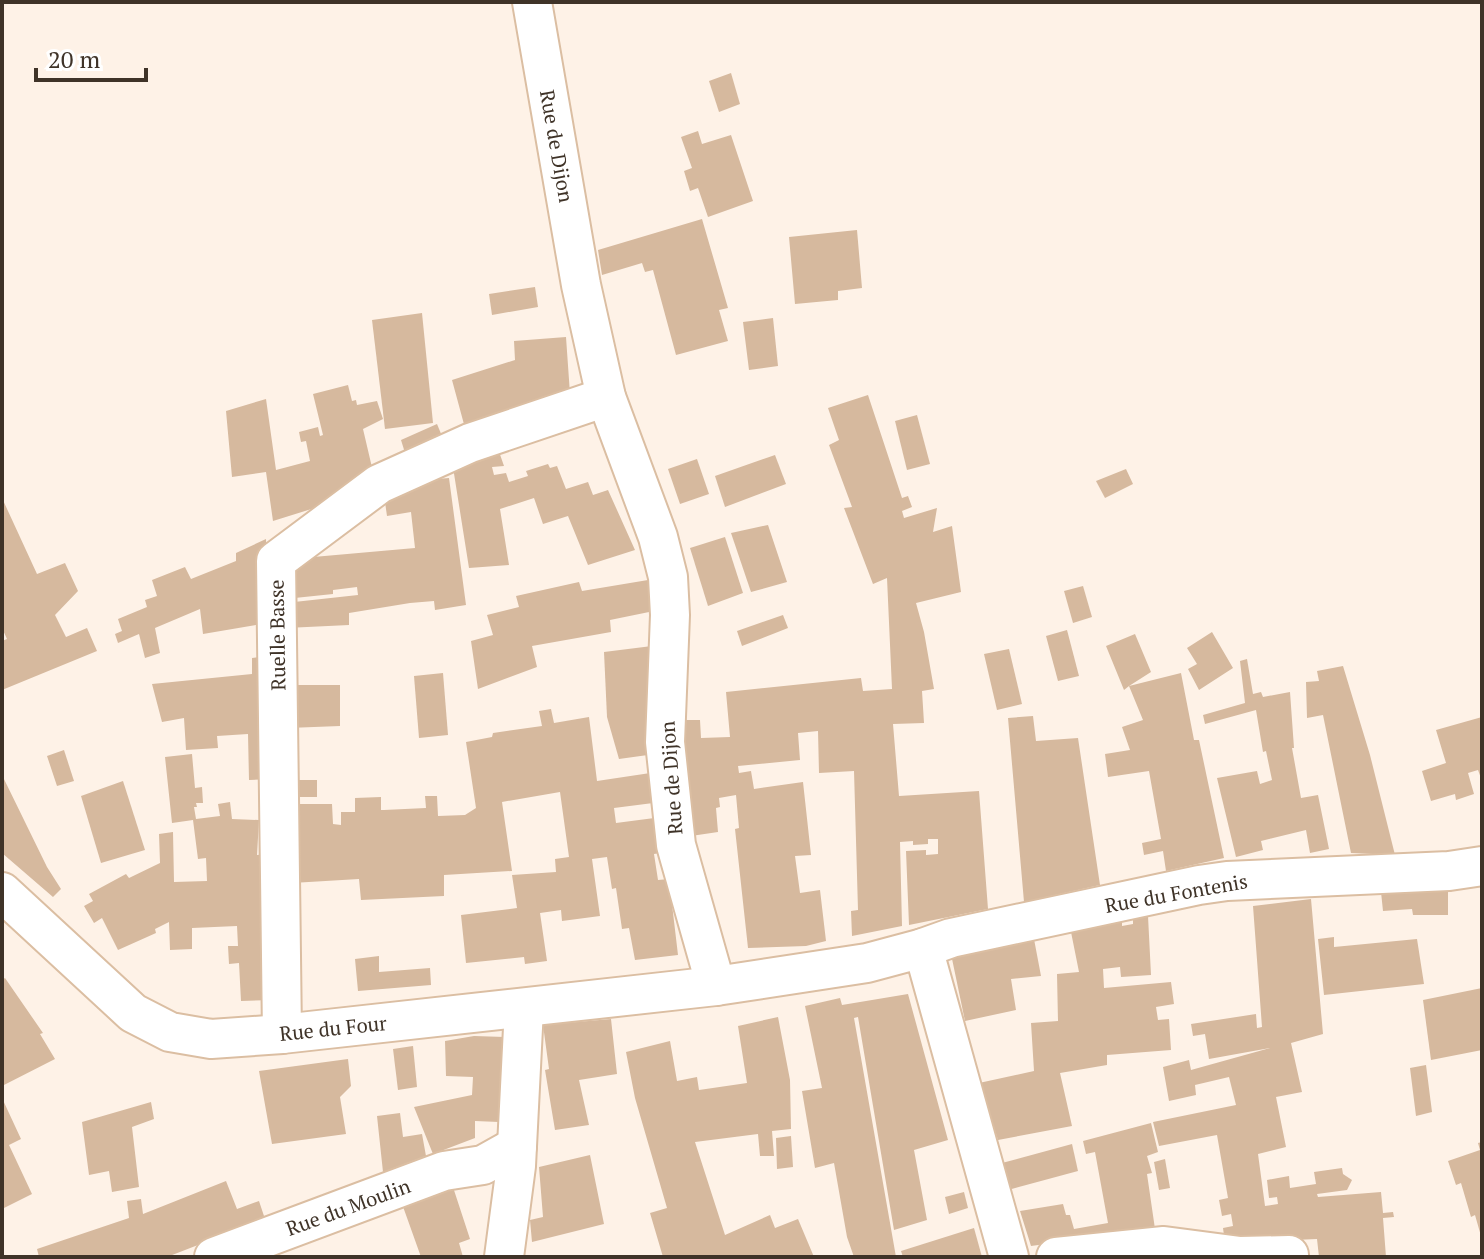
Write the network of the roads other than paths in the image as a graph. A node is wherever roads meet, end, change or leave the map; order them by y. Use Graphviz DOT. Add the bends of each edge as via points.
graph roads {
  1 [pos="532,2"];
  2 [pos="606,397"];
  3 [pos="1482,866"];
  4 [pos="2,892"];
  5 [pos="923,948"];
  6 [pos="716,986"];
  7 [pos="524,1008"];
  8 [pos="282,1034"];
  9 [pos="517,1146"];
  10 [pos="483,1165"];
  11 [pos="1289,1255"];
  12 [pos="214,1257"];
  13 [pos="494,1257"];
  14 [pos="504,1257"];
  15 [pos="1009,1257"];
  16 [pos="1056,1257"];
  1 -- 2 [label="street, Rue de Dijon"];
  2 -- 6 [label="street, Rue de Dijon" via="668,577 665,742 676,845"];
  2 -- 8 [label="street, Ruelle Basse" via="470,443 379,484 276,561"];
  3 -- 5 [label="street, Rue du Fontenis" via="1213,883"];
  4 -- 8 [label="street, Rue du Four" via="133,1013 170,1032 211,1039"];
  5 -- 6 [label="street" via="867,963"];
  5 -- 15 [label="street"];
  6 -- 7 [label="street, Rue du Four"];
  7 -- 8 [label="street, Rue du Four"];
  7 -- 9 [label="street"];
  9 -- 10 [label="street"];
  9 -- 14 [label="street"];
  10 -- 12 [label="street, Rue du Moulin" via="444,1171"];
  10 -- 13 [label="street"];
  11 -- 16 [label="street" via="1240,1256 1164,1246"];
}
